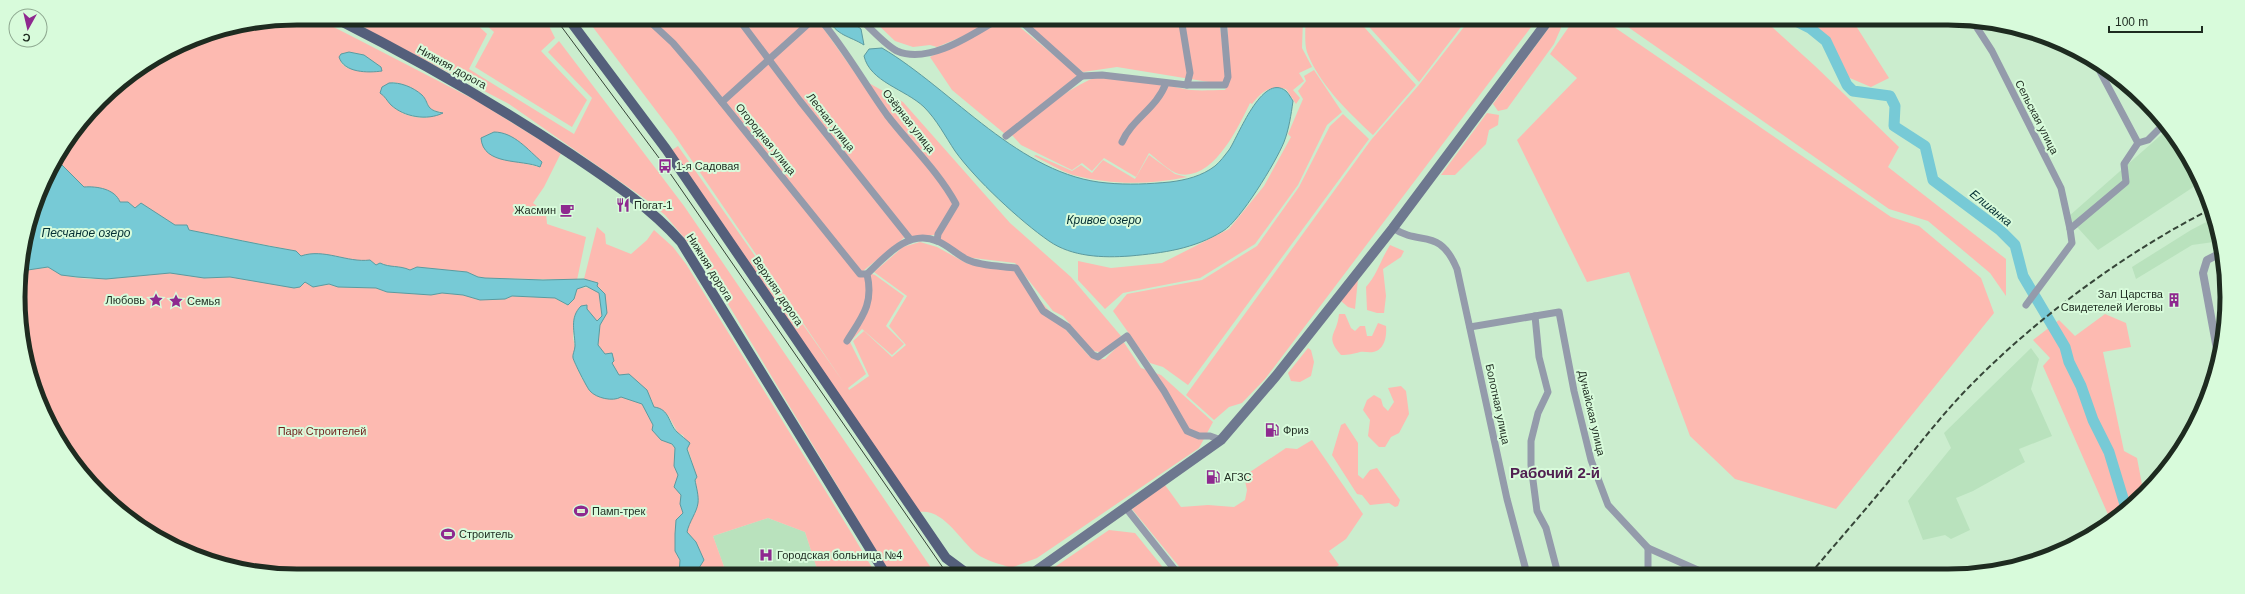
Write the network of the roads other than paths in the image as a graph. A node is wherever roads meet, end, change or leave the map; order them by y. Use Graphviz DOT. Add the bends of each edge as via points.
graph roads {
  1 [pos="348,25"];
  2 [pos="573,25"];
  3 [pos="654,25"];
  4 [pos="742,25"];
  5 [pos="807,25"];
  6 [pos="825,25"];
  7 [pos="868,25"];
  8 [pos="989,25"];
  9 [pos="1025,25"];
  10 [pos="1182,25"];
  11 [pos="1224,25"];
  12 [pos="1545,25"];
  13 [pos="1976,27"];
  14 [pos="769,58"];
  15 [pos="2100,72"];
  16 [pos="1082,76"];
  17 [pos="1166,83"];
  18 [pos="1187,85"];
  19 [pos="722,102"];
  20 [pos="2161,127"];
  21 [pos="1006,136"];
  22 [pos="1122,142"];
  23 [pos="2138,143"];
  24 [pos="1393,228"];
  25 [pos="2070,229"];
  26 [pos="910,240"];
  27 [pos="937,241"];
  28 [pos="2217,254"];
  29 [pos="867,274"];
  30 [pos="2026,306"];
  31 [pos="1535,316"];
  32 [pos="1470,327"];
  33 [pos="847,341"];
  34 [pos="2216,346"];
  35 [pos="1221,440"];
  36 [pos="1126,508"];
  37 [pos="1648,548"];
  38 [pos="882,569"];
  39 [pos="959,569"];
  40 [pos="1039,569"];
  41 [pos="1174,569"];
  42 [pos="1526,569"];
  43 [pos="1557,569"];
  44 [pos="1648,569"];
  45 [pos="1695,569"];
  1 -- 38 [label="main road, Нижняя дорога" via="488,100 610,180 662,220 681,242"];
  2 -- 39 [label="main road, Верхняя дорога" via="666,149 946,558"];
  3 -- 19 [label="street, Огородная улица" via="673,43"];
  4 -- 14 [label="street, Лесная улица"];
  5 -- 14 [label="street"];
  6 -- 27 [label="street, Озёрная улица" via="887,115 934,171 956,204 938,234"];
  7 -- 8 [label="street" via="896,51 915,55 933,52 968,38"];
  9 -- 16 [label="street"];
  10 -- 18 [label="street" via="1190,73"];
  11 -- 18 [label="street" via="1228,77 1225,85"];
  12 -- 24 [label="main road"];
  13 -- 25 [label="street, Сельская улица" via="1992,51 2061,188"];
  14 -- 19 [label="street"];
  14 -- 26 [label="street, Лесная улица"];
  15 -- 23 [label="street"];
  16 -- 17 [label="street" via="1126,76"];
  16 -- 21 [label="street"];
  17 -- 18 [label="street"];
  17 -- 22 [label="street" via="1156,104 1127,131"];
  19 -- 29 [label="street, Огородная улица" via="860,274"];
  20 -- 23 [label="street" via="2148,140"];
  23 -- 25 [label="street" via="2124,164 2126,182"];
  24 -- 32 [label="street, Болотная улица" via="1403,234 1439,242 1454,260"];
  24 -- 35 [label="main road" via="1276,376"];
  25 -- 30 [label="street, Сельская улица" via="2072,243"];
  26 -- 27 [label="street" via="924,238"];
  26 -- 29 [label="street" via="900,244"];
  27 -- 35 [label="street" via="968,261 1016,268 1043,311 1068,327 1093,356 1098,357 1127,336 1187,431"];
  28 -- 34 [label="street" via="2207,260 2203,273"];
  29 -- 33 [label="street" via="870,287 866,310"];
  31 -- 32 [label="street, Дунайская улица"];
  31 -- 37 [label="street, Дунайская улица" via="1559,312 1574,391 1591,460 1602,491 1608,505"];
  31 -- 43 [label="street" via="1539,357 1548,392 1538,413 1531,441 1531,465 1537,511 1546,528"];
  32 -- 42 [label="street, Болотная улица" via="1507,498"];
  35 -- 36 [label="main road"];
  36 -- 40 [label="main road"];
  36 -- 41 [label="street"];
  37 -- 44 [label="street"];
  37 -- 45 [label="street, Дунайская улица"];
}
